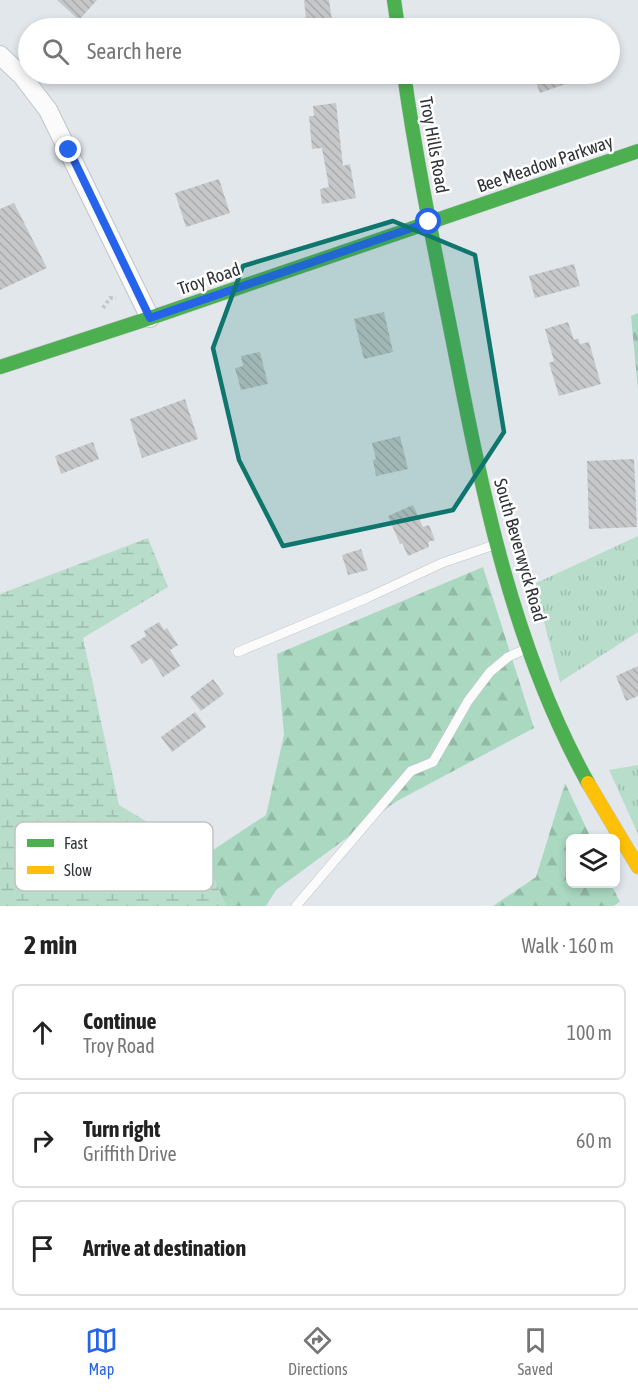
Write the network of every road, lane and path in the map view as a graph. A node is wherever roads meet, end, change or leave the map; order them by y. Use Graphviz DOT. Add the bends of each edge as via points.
graph roads {
  1 [pos="394,0"];
  2 [pos="397,18"];
  3 [pos="0,55"];
  4 [pos="18,72"];
  5 [pos="28,84"];
  6 [pos="405,84"];
  7 [pos="638,152"];
  8 [pos="429,222"];
  9 [pos="150,318"];
  10 [pos="0,367"];
  11 [pos="496,544"];
  12 [pos="530,647"];
  13 [pos="238,652"];
  14 [pos="638,867"];
  15 [pos="296,906"];
  1 -- 2 [label="main road"];
  3 -- 4 [label="street"];
  5 -- 9 [label="street" via="48,110"];
  6 -- 8 [label="main road, Troy Hills Road"];
  7 -- 8 [label="main road, Bee Meadow Parkway"];
  8 -- 9 [label="main road, Troy Road"];
  8 -- 11 [label="main road, South Beverwyck Road"];
  9 -- 10 [label="main road, Troy Road"];
  11 -- 12 [label="main road, South Beverwyck Road"];
  11 -- 13 [label="lane" via="442,562"];
  12 -- 14 [label="main road, South Beverwyck Road" via="564,738"];
  12 -- 15 [label="lane" via="508,657 490,672 468,701 433,762 405,777"];
}
